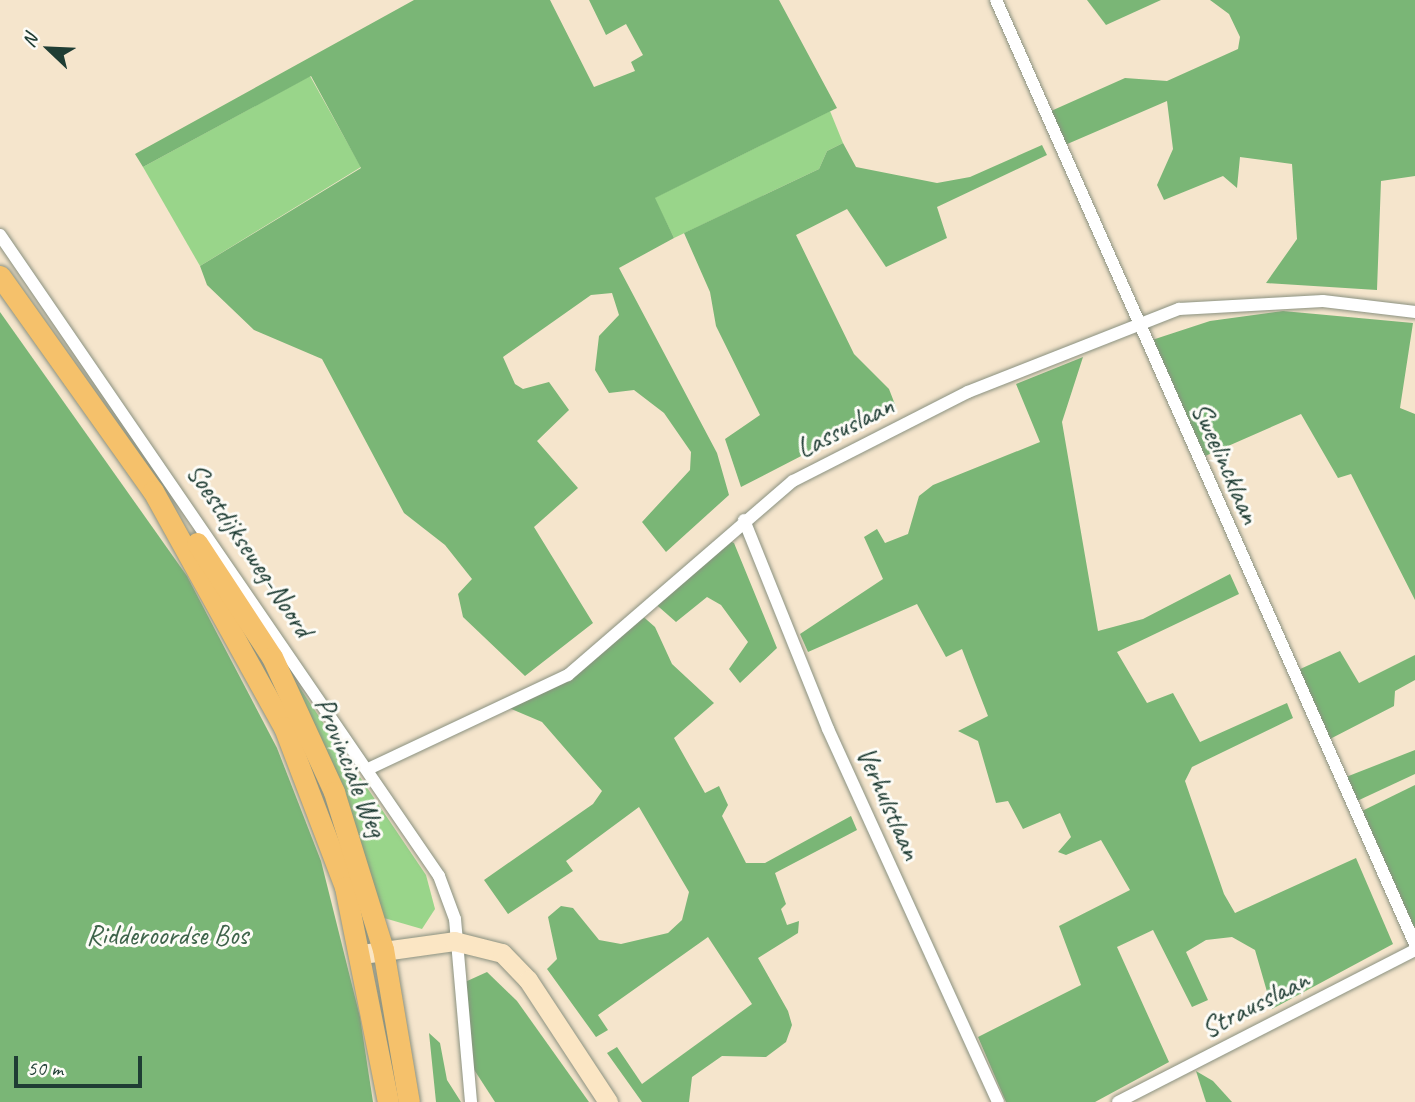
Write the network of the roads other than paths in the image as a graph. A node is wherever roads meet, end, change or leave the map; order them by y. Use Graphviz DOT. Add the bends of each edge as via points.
graph roads {
  1 [pos="996,0"];
  2 [pos="0,235"];
  3 [pos="0,276"];
  4 [pos="1415,312"];
  5 [pos="1136,323"];
  6 [pos="153,491"];
  7 [pos="744,520"];
  8 [pos="368,769"];
  9 [pos="454,941"];
  10 [pos="1415,944"];
  11 [pos="383,950"];
  12 [pos="1415,950"];
  13 [pos="362,954"];
  14 [pos="388,1102"];
  15 [pos="409,1102"];
  16 [pos="471,1102"];
  17 [pos="608,1102"];
  18 [pos="998,1102"];
  19 [pos="1118,1102"];
  1 -- 5 [label="street, Sweelincklaan"];
  2 -- 8 [label="street, Soestdijkseweg-Noord"];
  3 -- 6 [label="main road, Provinciale Weg"];
  4 -- 5 [label="street, Lassuslaan" via="1323,301 1246,303 1179,309"];
  5 -- 7 [label="street, Lassuslaan" via="847,452 793,481"];
  5 -- 10 [label="street, Sweelincklaan"];
  6 -- 11 [label="main road, Provinciale Weg" via="222,580 300,710 334,792"];
  6 -- 13 [label="main road, Provinciale Weg" via="284,727 345,887"];
  7 -- 8 [label="street, Lassuslaan" via="568,675"];
  7 -- 18 [label="street, Verhulstlaan" via="828,729"];
  8 -- 9 [label="street, Soestdijkseweg-Noord" via="451,899"];
  9 -- 11 [label="main road"];
  9 -- 16 [label="street"];
  9 -- 17 [label="main road" via="488,945 519,968"];
  11 -- 13 [label="main road"];
  11 -- 15 [label="main road, Provinciale Weg"];
  12 -- 19 [label="street, Strausslaan"];
  13 -- 14 [label="main road, Provinciale Weg"];
}
